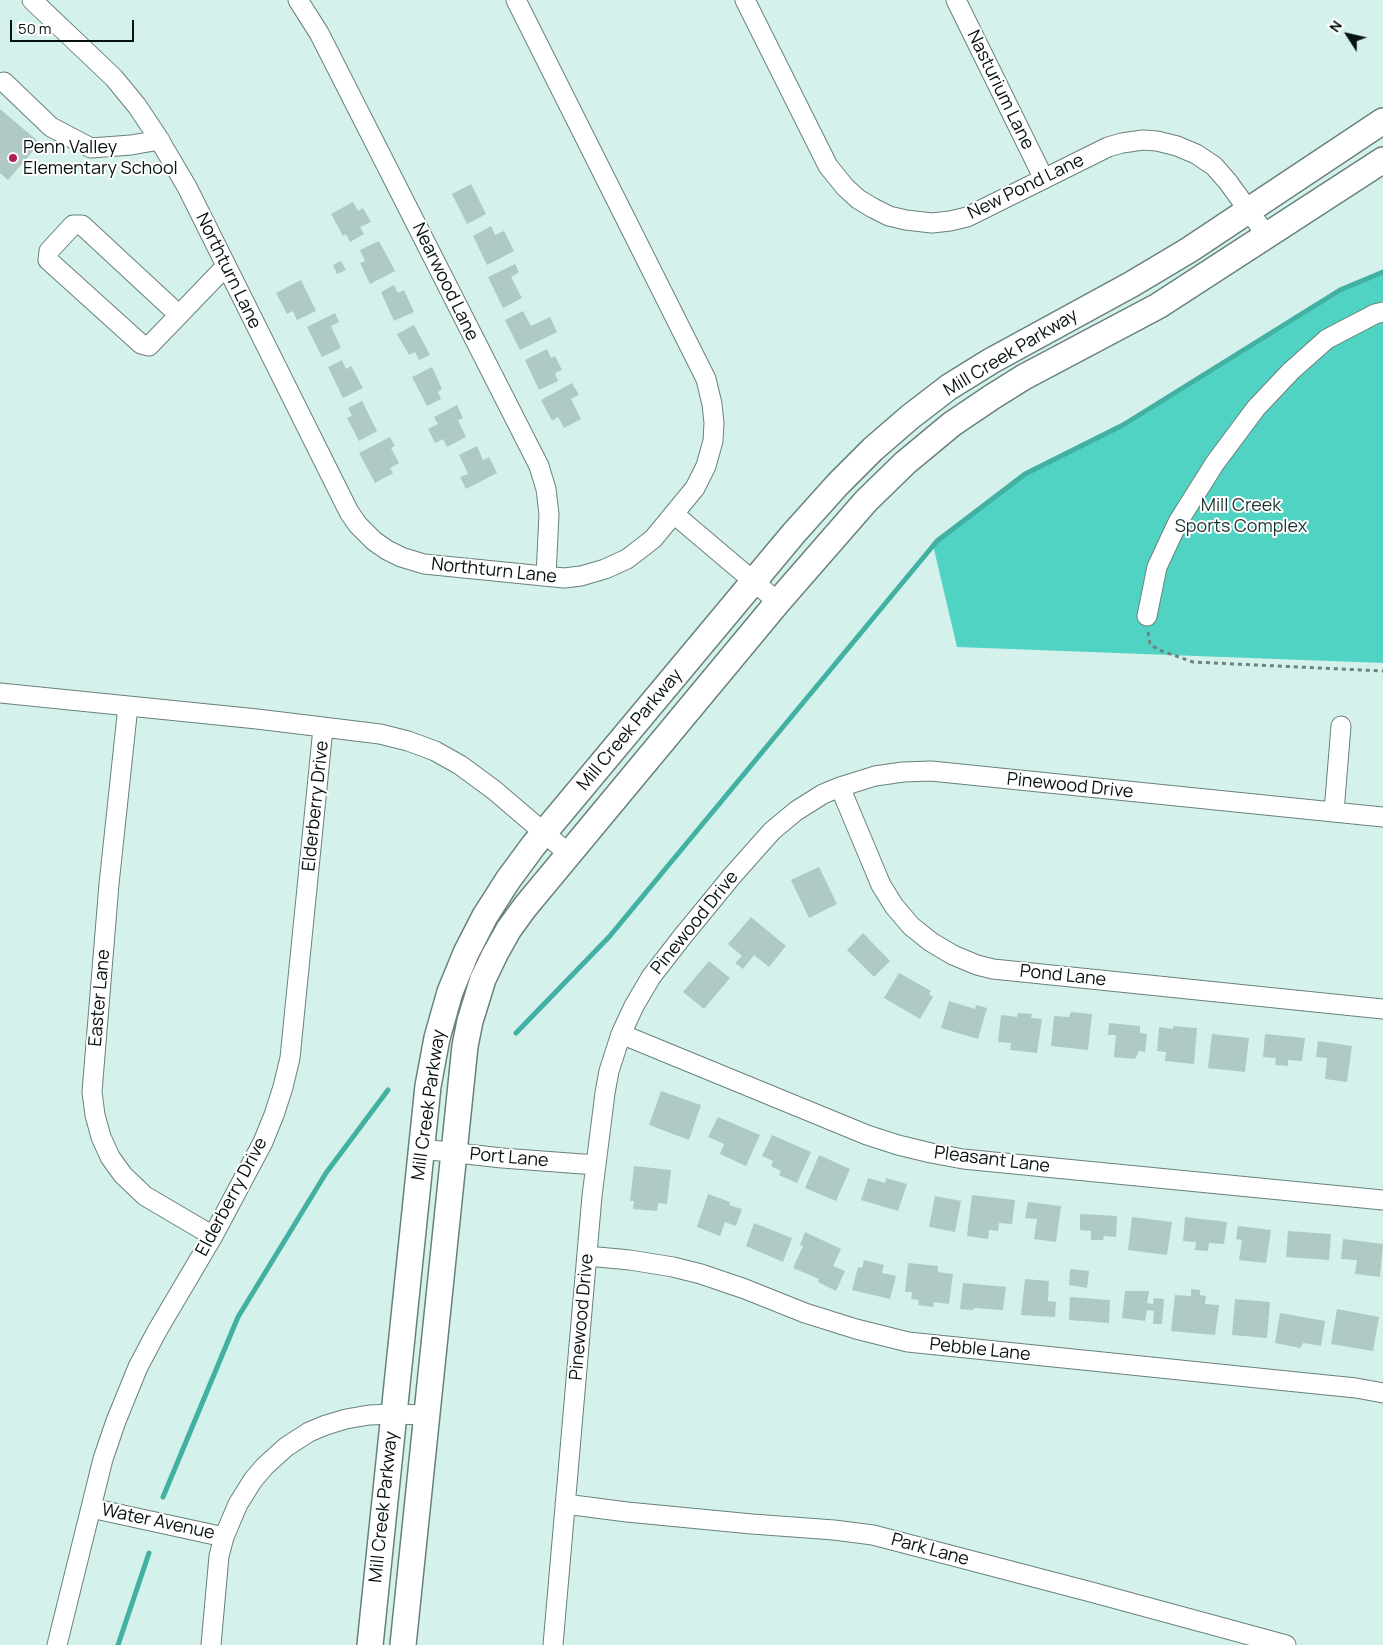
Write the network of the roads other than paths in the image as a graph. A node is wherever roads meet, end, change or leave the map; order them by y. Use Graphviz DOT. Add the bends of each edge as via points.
graph roads {
  1 [pos="32,0"];
  2 [pos="298,0"];
  3 [pos="516,0"];
  4 [pos="744,0"];
  5 [pos="956,0"];
  6 [pos="4,82"];
  7 [pos="1383,121"];
  8 [pos="160,140"];
  9 [pos="1383,160"];
  10 [pos="1044,179"];
  11 [pos="1249,211"];
  12 [pos="1267,236"];
  13 [pos="226,266"];
  14 [pos="1383,312"];
  15 [pos="179,315"];
  16 [pos="674,514"];
  17 [pos="546,576"];
  18 [pos="754,582"];
  19 [pos="778,602"];
  20 [pos="1147,616"];
  21 [pos="0,693"];
  22 [pos="128,706"];
  23 [pos="1341,726"];
  24 [pos="323,728"];
  25 [pos="840,787"];
  26 [pos="1334,812"];
  27 [pos="1383,817"];
  28 [pos="544,832"];
  29 [pos="568,854"];
  30 [pos="1383,1010"];
  31 [pos="621,1034"];
  32 [pos="422,1149"];
  33 [pos="453,1153"];
  34 [pos="596,1165"];
  35 [pos="1383,1200"];
  36 [pos="213,1236"];
  37 [pos="587,1256"];
  38 [pos="1383,1393"];
  39 [pos="394,1414"];
  40 [pos="426,1415"];
  41 [pos="566,1504"];
  42 [pos="91,1508"];
  43 [pos="224,1537"];
  44 [pos="57,1645"];
  45 [pos="211,1645"];
  46 [pos="370,1645"];
  47 [pos="403,1645"];
  48 [pos="554,1645"];
  49 [pos="1286,1645"];
  1 -- 8 [label="street, Northturn Lane" via="114,78"];
  2 -- 17 [label="street, Nearwood Lane" via="319,33 539,466 549,514"];
  3 -- 16 [label="street, Northturn Lane" via="706,379 712,404 713,441 706,466"];
  4 -- 10 [label="street, New Pond Lane" via="828,166 845,187 872,208 906,220 950,221 975,214"];
  5 -- 10 [label="street, Nasturium Lane"];
  6 -- 8 [label="street" via="51,127 91,148 131,146"];
  7 -- 11 [label="main road, Mill Creek Parkway"];
  8 -- 13 [label="street, Northturn Lane"];
  9 -- 12 [label="main road, Mill Creek Parkway"];
  10 -- 11 [label="street, New Pond Lane" via="1108,147 1142,140 1157,141 1196,154 1214,166"];
  11 -- 12 [label="street, New Pond Lane"];
  11 -- 18 [label="main road, Mill Creek Parkway" via="1132,284 949,387 873,449 838,484"];
  12 -- 19 [label="main road, Mill Creek Parkway" via="1158,306 1024,377 952,424 866,501"];
  13 -- 15 [label="street"];
  13 -- 17 [label="street, Northturn Lane" via="349,512 374,541 401,557 424,564"];
  14 -- 20 [label="street" via="1327,339 1256,408 1215,463 1178,522 1157,567"];
  15 -- 15 [label="street" via="149,346 141,344 48,260 49,251 73,225 82,225"];
  16 -- 17 [label="street, Northturn Lane" via="654,539 627,559 581,576"];
  16 -- 18 [label="street"];
  18 -- 19 [label="street"];
  18 -- 28 [label="main road, Mill Creek Parkway"];
  19 -- 29 [label="main road, Mill Creek Parkway"];
  21 -- 22 [label="street, Elderberry Drive"];
  22 -- 24 [label="street, Elderberry Drive"];
  22 -- 36 [label="street, Easter Lane" via="95,1053 92,1092 95,1115 110,1157 123,1175 146,1196"];
  23 -- 26 [label="street"];
  24 -- 28 [label="street, Elderberry Drive" via="380,734 435,751 494,790"];
  24 -- 36 [label="street, Elderberry Drive" via="290,1058 263,1142"];
  25 -- 26 [label="street, Pinewood Drive" via="875,776 931,772"];
  25 -- 30 [label="street, Pond Lane" via="880,884 894,906 931,942 977,965"];
  25 -- 31 [label="street, Pinewood Drive" via="796,811 772,831 732,876 651,977"];
  26 -- 27 [label="street, Pinewood Drive"];
  28 -- 29 [label="street, Elderberry Drive"];
  28 -- 32 [label="main road, Mill Creek Parkway" via="486,916 450,992 435,1045"];
  29 -- 33 [label="main road, Mill Creek Parkway" via="509,930 483,979 468,1032"];
  31 -- 34 [label="street, Pinewood Drive" via="609,1070"];
  31 -- 35 [label="street, Pleasant Lane" via="867,1134 931,1153 963,1159"];
  32 -- 33 [label="street, Port Lane"];
  32 -- 39 [label="main road, Mill Creek Parkway"];
  33 -- 34 [label="street, Port Lane"];
  33 -- 40 [label="main road, Mill Creek Parkway"];
  34 -- 37 [label="street, Pinewood Drive"];
  36 -- 42 [label="street, Elderberry Drive" via="138,1367 116,1421"];
  37 -- 38 [label="street, Pebble Lane" via="630,1260 702,1274 805,1313 908,1342"];
  37 -- 41 [label="street, Pinewood Drive"];
  39 -- 40 [label="street"];
  39 -- 43 [label="street" via="369,1415 326,1425 286,1448 253,1480"];
  39 -- 46 [label="main road, Mill Creek Parkway"];
  40 -- 47 [label="main road, Mill Creek Parkway"];
  41 -- 48 [label="street, Pinewood Drive"];
  41 -- 49 [label="street, Park Lane" via="873,1535"];
  42 -- 43 [label="street, Water Avenue"];
  42 -- 44 [label="street, Elderberry Drive"];
  43 -- 45 [label="street"];
}
